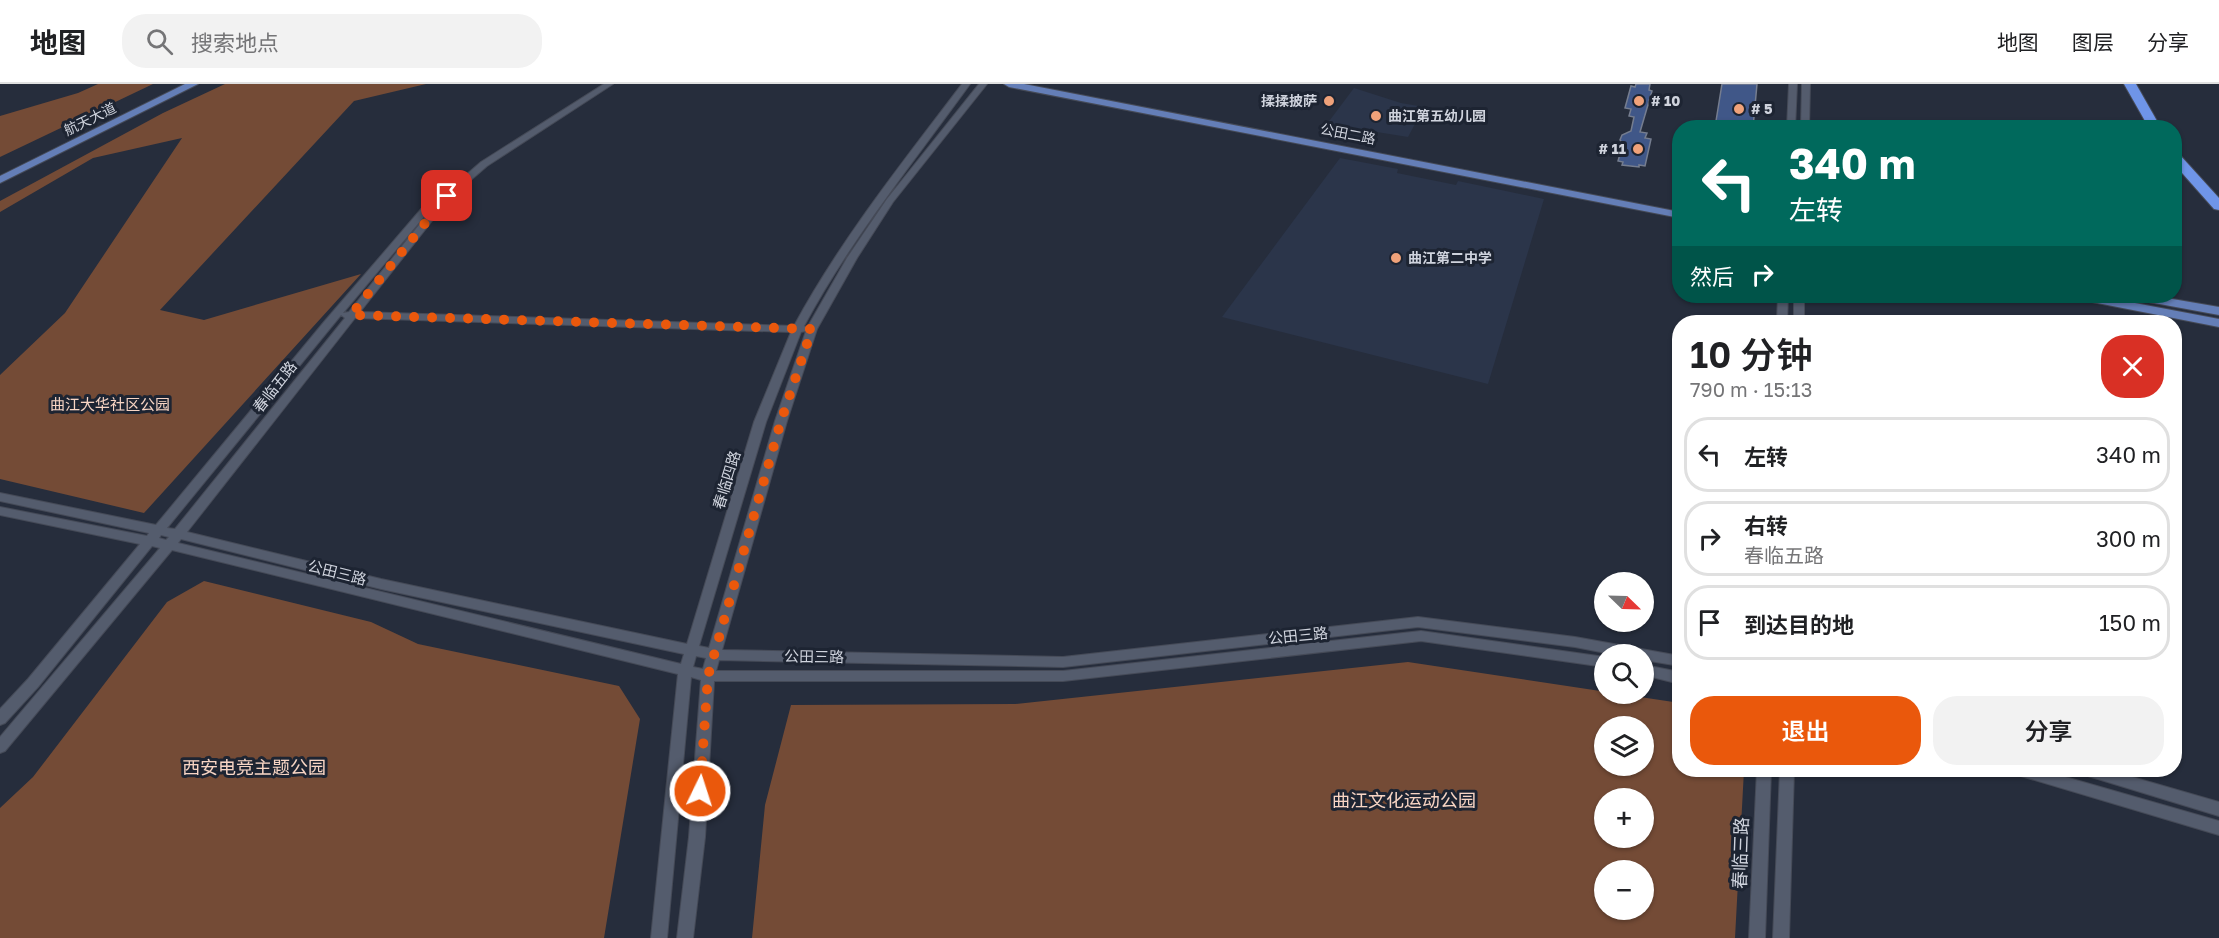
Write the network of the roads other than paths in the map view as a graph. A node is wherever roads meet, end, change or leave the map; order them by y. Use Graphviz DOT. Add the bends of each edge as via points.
graph roads {
  1 [pos="177,84"];
  2 [pos="193,84"];
  3 [pos="599,84"];
  4 [pos="609,84"];
  5 [pos="966,84"];
  6 [pos="983,84"];
  7 [pos="1009,84"];
  8 [pos="1046,84"];
  9 [pos="1793,84"];
  10 [pos="1806,84"];
  11 [pos="2130,84"];
  12 [pos="1791,120"];
  13 [pos="1805,120"];
  14 [pos="2150,120"];
  15 [pos="2182,165"];
  16 [pos="0,171"];
  17 [pos="0,180"];
  18 [pos="1672,203"];
  19 [pos="2219,206"];
  20 [pos="1672,213"];
  21 [pos="2118,303"];
  22 [pos="2176,303"];
  23 [pos="2219,311"];
  24 [pos="336,315"];
  25 [pos="351,315"];
  26 [pos="2178,315"];
  27 [pos="2182,316"];
  28 [pos="2219,323"];
  29 [pos="798,328"];
  30 [pos="812,329"];
  31 [pos="0,497"];
  32 [pos="0,511"];
  33 [pos="158,531"];
  34 [pos="173,540"];
  35 [pos="148,542"];
  36 [pos="1594,645"];
  37 [pos="691,650"];
  38 [pos="715,655"];
  39 [pos="1654,656"];
  40 [pos="1594,660"];
  41 [pos="1672,660"];
  42 [pos="685,672"];
  43 [pos="1654,672"];
  44 [pos="708,676"];
  45 [pos="1672,676"];
  46 [pos="0,719"];
  47 [pos="0,747"];
  48 [pos="1764,777"];
  49 [pos="1787,777"];
  50 [pos="2045,777"];
  51 [pos="2112,777"];
  52 [pos="2219,809"];
  53 [pos="2219,828"];
  54 [pos="659,938"];
  55 [pos="685,938"];
  56 [pos="1757,938"];
  57 [pos="1781,938"];
  1 -- 16 [label="main road, 航天大道"];
  2 -- 17 [label="main road, 航天大道"];
  3 -- 24 [label="street, 春临五路" via="448,184"];
  4 -- 25 [label="street, 春临五路" via="469,175 447,196"];
  5 -- 29 [label="street, 春临四路" via="879,200"];
  6 -- 30 [label="street" via="891,201 852,258"];
  7 -- 20 [label="main road, 公田二路"];
  8 -- 18 [label="main road, 公田二路"];
  9 -- 12 [label="street"];
  10 -- 13 [label="street"];
  11 -- 14 [label="highway"];
  15 -- 19 [label="highway"];
  21 -- 26 [label="main road"];
  22 -- 23 [label="main road"];
  24 -- 25 [label="street"];
  24 -- 33 [label="street, 春临五路"];
  25 -- 29 [label="street"];
  25 -- 34 [label="street, 春临五路"];
  27 -- 28 [label="main road"];
  29 -- 30 [label="street"];
  29 -- 37 [label="street, 春临四路" via="760,423"];
  30 -- 38 [label="street" via="781,421"];
  31 -- 33 [label="street, 公田三路"];
  32 -- 35 [label="street, 公田三路"];
  33 -- 34 [label="street, 公田三路"];
  33 -- 35 [label="street, 春临五路"];
  34 -- 35 [label="street, 公田三路"];
  34 -- 37 [label="street, 公田三路"];
  34 -- 42 [label="street, 公田三路"];
  34 -- 47 [label="street, 春临五路"];
  35 -- 46 [label="street, 春临五路"];
  36 -- 38 [label="street, 公田三路" via="1418,622 1063,662"];
  37 -- 38 [label="street, 公田三路"];
  37 -- 42 [label="street, 春临四路"];
  38 -- 44 [label="street"];
  39 -- 41 [label="street, 公田三路"];
  40 -- 44 [label="street, 公田三路" via="1420,636 1063,676"];
  42 -- 44 [label="street, 公田三路"];
  42 -- 54 [label="street, 春临四路"];
  43 -- 45 [label="street"];
  44 -- 55 [label="street"];
  48 -- 56 [label="street, 春临三路"];
  49 -- 57 [label="street"];
  50 -- 53 [label="street"];
  51 -- 52 [label="street"];
}
